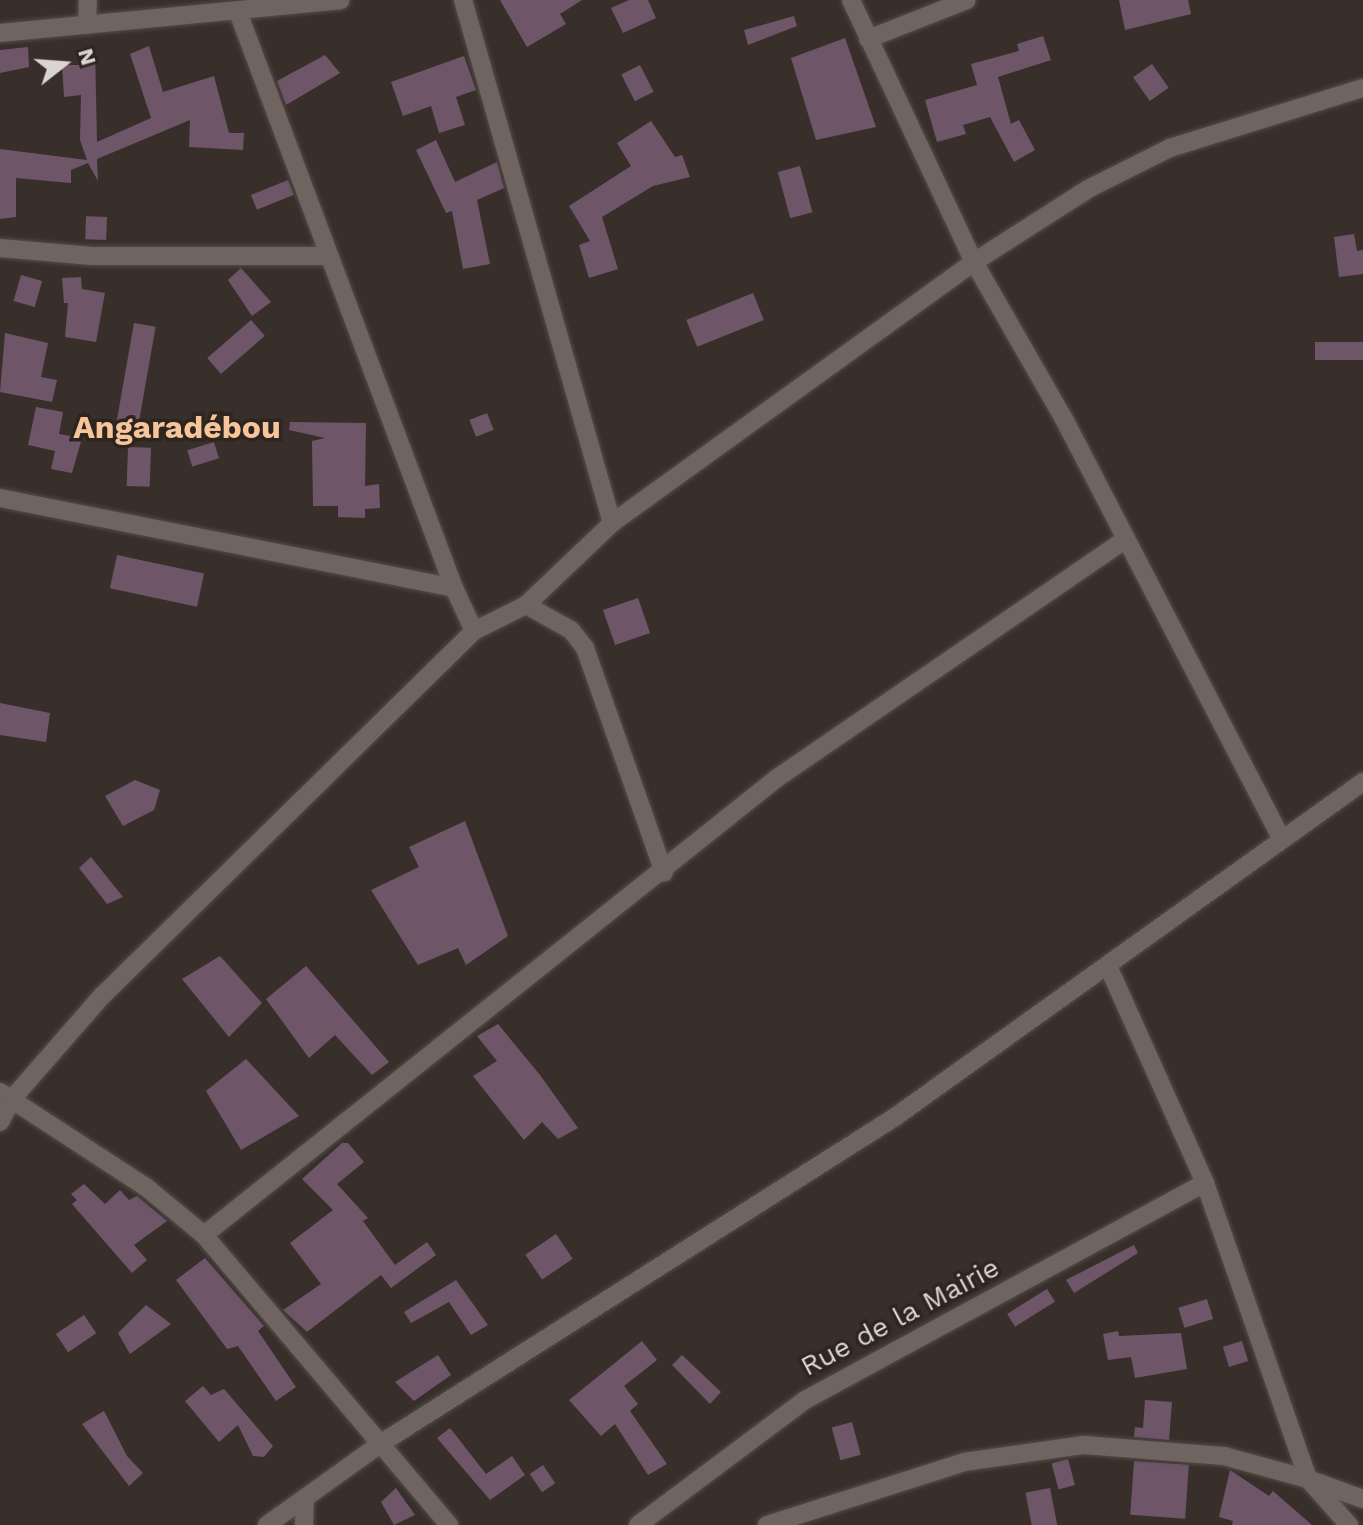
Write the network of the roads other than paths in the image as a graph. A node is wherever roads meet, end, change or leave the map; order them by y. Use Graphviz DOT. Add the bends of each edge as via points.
graph roads {
  1 [pos="88,0"];
  2 [pos="340,0"];
  3 [pos="463,0"];
  4 [pos="851,0"];
  5 [pos="967,0"];
  6 [pos="238,12"];
  7 [pos="87,25"];
  8 [pos="0,33"];
  9 [pos="868,39"];
  10 [pos="1363,88"];
  11 [pos="0,248"];
  12 [pos="327,256"];
  13 [pos="974,262"];
  14 [pos="0,498"];
  15 [pos="612,523"];
  16 [pos="1125,540"];
  17 [pos="454,588"];
  18 [pos="526,605"];
  19 [pos="474,631"];
  20 [pos="1363,782"];
  21 [pos="1281,838"];
  22 [pos="664,872"];
  23 [pos="1108,966"];
  24 [pos="6,1096"];
  25 [pos="0,1122"];
  26 [pos="1205,1183"];
  27 [pos="204,1235"];
  28 [pos="380,1444"];
  29 [pos="1308,1479"];
  30 [pos="305,1498"];
  31 [pos="1363,1499"];
  32 [pos="267,1525"];
  33 [pos="304,1525"];
  34 [pos="449,1525"];
  35 [pos="638,1525"];
  36 [pos="767,1525"];
  37 [pos="1349,1525"];
  1 -- 7 [label="street"];
  2 -- 6 [label="street"];
  3 -- 15 [label="street"];
  4 -- 9 [label="street"];
  5 -- 9 [label="street"];
  6 -- 7 [label="street"];
  6 -- 12 [label="street"];
  7 -- 8 [label="street"];
  9 -- 13 [label="street"];
  10 -- 13 [label="street" via="1256,117 1170,148 1088,189"];
  11 -- 12 [label="street" via="92,256"];
  12 -- 17 [label="street"];
  13 -- 15 [label="street"];
  13 -- 16 [label="street" via="1064,419"];
  14 -- 17 [label="street"];
  15 -- 18 [label="street"];
  16 -- 21 [label="street"];
  16 -- 22 [label="street" via="777,778"];
  17 -- 19 [label="street"];
  18 -- 19 [label="street"];
  18 -- 22 [label="street" via="571,630 585,648"];
  19 -- 24 [label="street"];
  20 -- 21 [label="street"];
  21 -- 23 [label="street"];
  22 -- 27 [label="street"];
  23 -- 26 [label="street"];
  23 -- 28 [label="street" via="895,1117"];
  24 -- 25 [label="street"];
  24 -- 27 [label="street" via="147,1188"];
  26 -- 29 [label="street"];
  26 -- 35 [label="street, Rue de la Mairie" via="805,1400"];
  27 -- 28 [label="street"];
  28 -- 30 [label="street"];
  28 -- 34 [label="street"];
  29 -- 31 [label="street"];
  29 -- 36 [label="street" via="1224,1456 1084,1445 964,1462"];
  29 -- 37 [label="street"];
  30 -- 32 [label="street"];
  30 -- 33 [label="street"];
}
